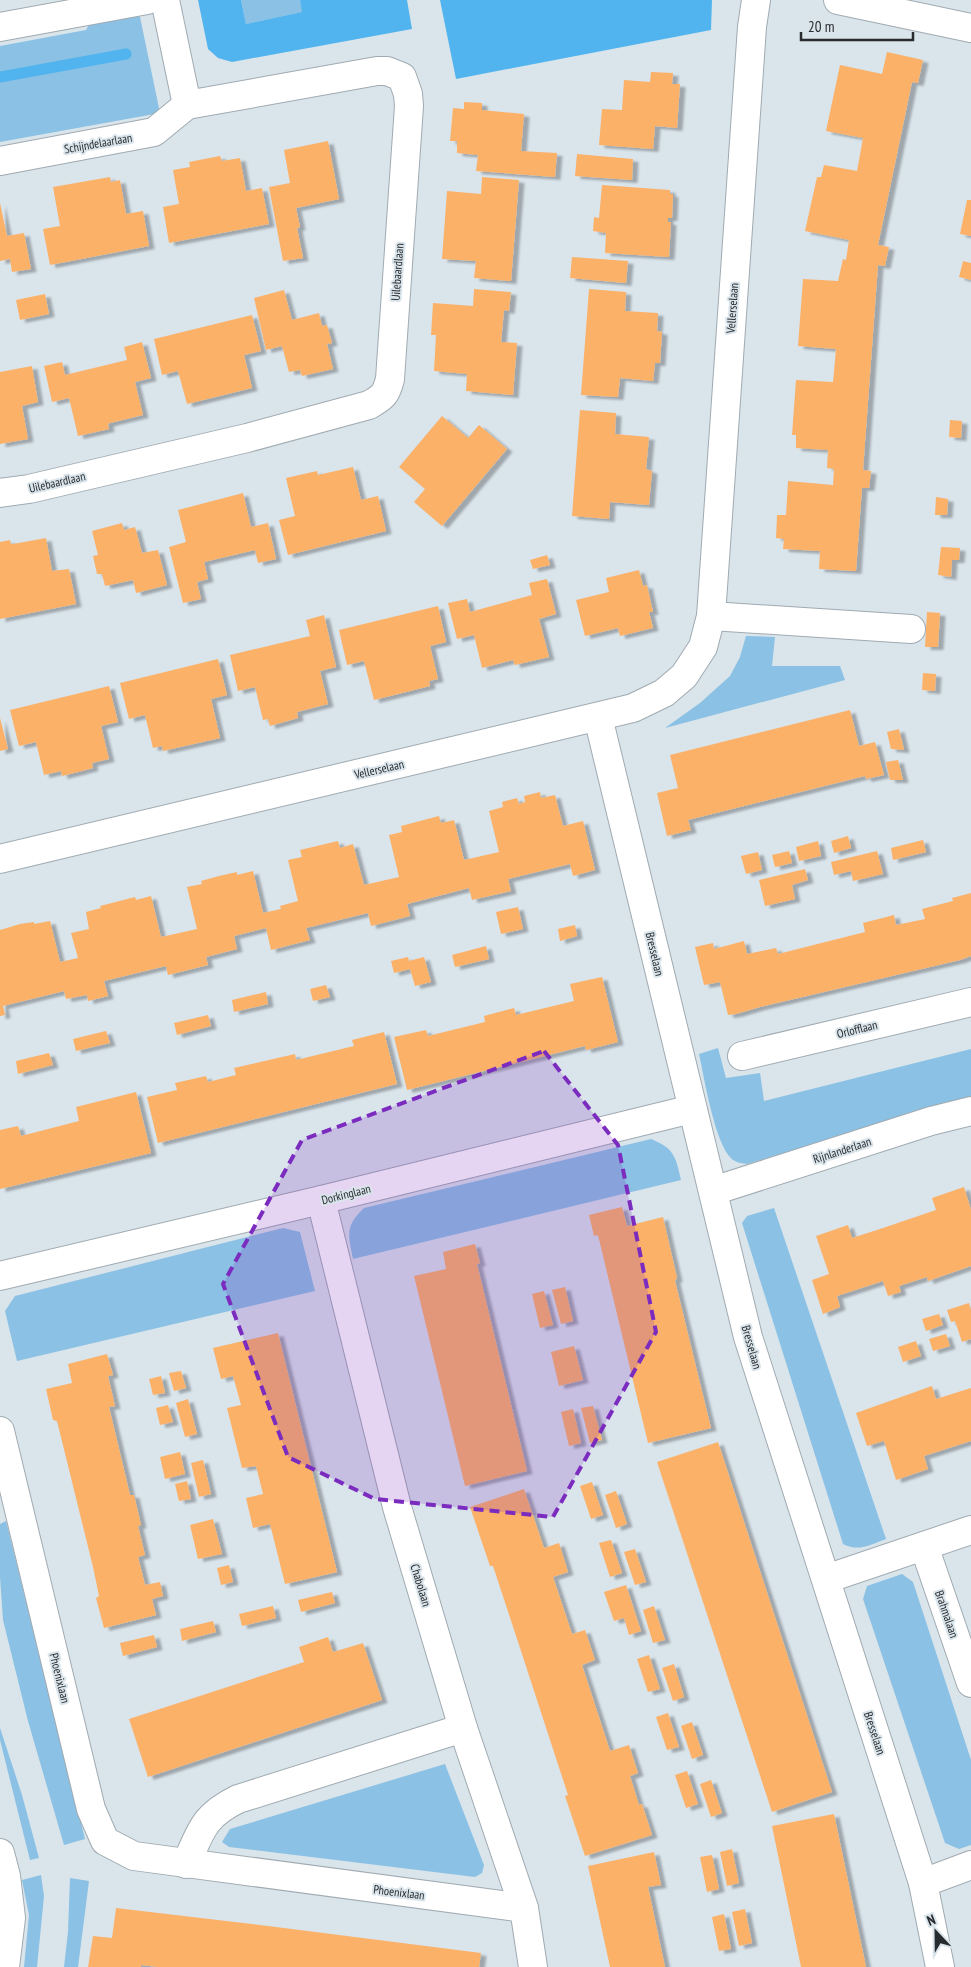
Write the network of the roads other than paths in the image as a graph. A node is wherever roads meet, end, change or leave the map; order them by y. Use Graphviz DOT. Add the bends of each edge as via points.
graph roads {
  1 [pos="147,0"];
  2 [pos="166,0"];
  3 [pos="756,0"];
  4 [pos="838,0"];
  5 [pos="0,27"];
  6 [pos="971,28"];
  7 [pos="187,105"];
  8 [pos="0,161"];
  9 [pos="0,494"];
  10 [pos="711,616"];
  11 [pos="911,629"];
  12 [pos="598,717"];
  13 [pos="0,860"];
  14 [pos="971,1002"];
  15 [pos="742,1056"];
  16 [pos="692,1109"];
  17 [pos="971,1111"];
  18 [pos="713,1192"];
  19 [pos="321,1200"];
  20 [pos="0,1276"];
  21 [pos="0,1431"];
  22 [pos="971,1530"];
  23 [pos="924,1546"];
  24 [pos="826,1579"];
  25 [pos="971,1683"];
  26 [pos="463,1728"];
  27 [pos="0,1853"];
  28 [pos="186,1864"];
  29 [pos="971,1865"];
  30 [pos="924,1883"];
  31 [pos="524,1908"];
  32 [pos="5,1967"];
  33 [pos="533,1967"];
  34 [pos="940,1967"];
  1 -- 5 [label="street"];
  2 -- 7 [label="street"];
  3 -- 10 [label="street, Vellerselaan"];
  4 -- 6 [label="street"];
  7 -- 8 [label="street, Schijndelaarlaan" via="154,132"];
  7 -- 9 [label="street, Uilebaardlaan" via="377,71 402,77 409,106 387,391 369,405 247,438"];
  10 -- 11 [label="street"];
  10 -- 12 [label="street, Vellerselaan" via="703,648 684,676 664,693 633,708"];
  12 -- 13 [label="street, Vellerselaan"];
  12 -- 16 [label="street, Bresselaan"];
  14 -- 15 [label="street, Orlofflaan"];
  16 -- 18 [label="street, Bresselaan"];
  16 -- 19 [label="street, Dorkinglaan"];
  17 -- 18 [label="street, Rijnlanderlaan"];
  18 -- 24 [label="street, Bresselaan" via="748,1336"];
  19 -- 20 [label="street, Dorkinglaan"];
  19 -- 26 [label="street, Chabolaan" via="397,1507"];
  21 -- 28 [label="street, Phoenixlaan" via="91,1809 105,1841 134,1856"];
  22 -- 23 [label="street"];
  23 -- 24 [label="street"];
  23 -- 25 [label="street, Brahmalaan"];
  24 -- 30 [label="street, Bresselaan"];
  26 -- 28 [label="street" via="221,1807 206,1822"];
  26 -- 31 [label="street, Chabolaan"];
  27 -- 32 [label="street" via="11,1918"];
  28 -- 31 [label="street, Phoenixlaan"];
  29 -- 30 [label="street"];
  30 -- 34 [label="street, Bresselaan"];
  31 -- 33 [label="street, Chabolaan"];
}
